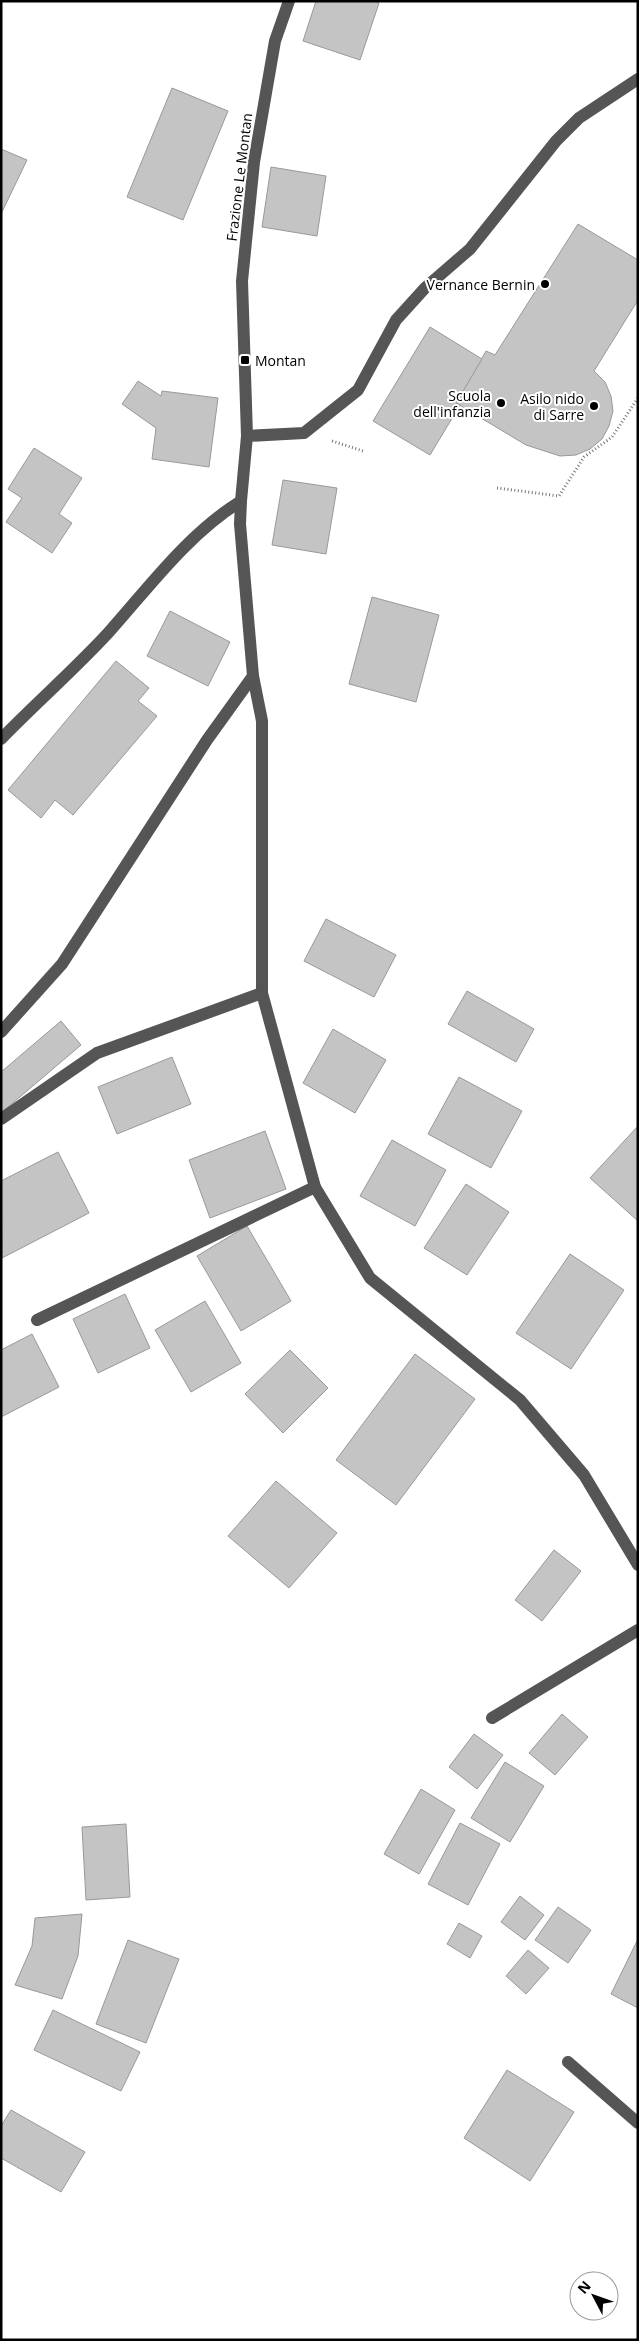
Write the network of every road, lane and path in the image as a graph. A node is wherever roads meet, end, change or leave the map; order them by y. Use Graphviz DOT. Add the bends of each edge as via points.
graph roads {
  1 [pos="289,1"];
  2 [pos="638,79"];
  3 [pos="638,398"];
  4 [pos="247,436"];
  5 [pos="497,488"];
  6 [pos="240,500"];
  7 [pos="253,676"];
  8 [pos="1,739"];
  9 [pos="262,993"];
  10 [pos="1,1032"];
  11 [pos="1,1119"];
  12 [pos="315,1187"];
  13 [pos="37,1320"];
  14 [pos="638,1565"];
  15 [pos="638,1630"];
  16 [pos="492,1718"];
  17 [pos="568,2062"];
  18 [pos="638,2123"];
  1 -- 4 [label="street, Frazione Le Montan" via="275,41 254,162 242,281"];
  2 -- 4 [label="street" via="579,118 556,141 470,249 425,288 396,320 358,390 304,433"];
  3 -- 5 [label="path" via="612,437 584,457 559,496"];
  4 -- 6 [label="street, Frazione Le Montan"];
  6 -- 7 [label="street, Frazione Le Montan"];
  6 -- 8 [label="street" via="221,513 148,585 109,632"];
  7 -- 9 [label="street, Frazione Le Montan" via="262,721"];
  7 -- 10 [label="street" via="207,740 62,964"];
  9 -- 11 [label="street" via="97,1053"];
  9 -- 12 [label="street, Frazione Le Montan"];
  12 -- 13 [label="street"];
  12 -- 14 [label="street, Frazione Le Montan" via="370,1278 520,1400 546,1430 584,1475"];
  15 -- 16 [label="street"];
  17 -- 18 [label="street"];
}
